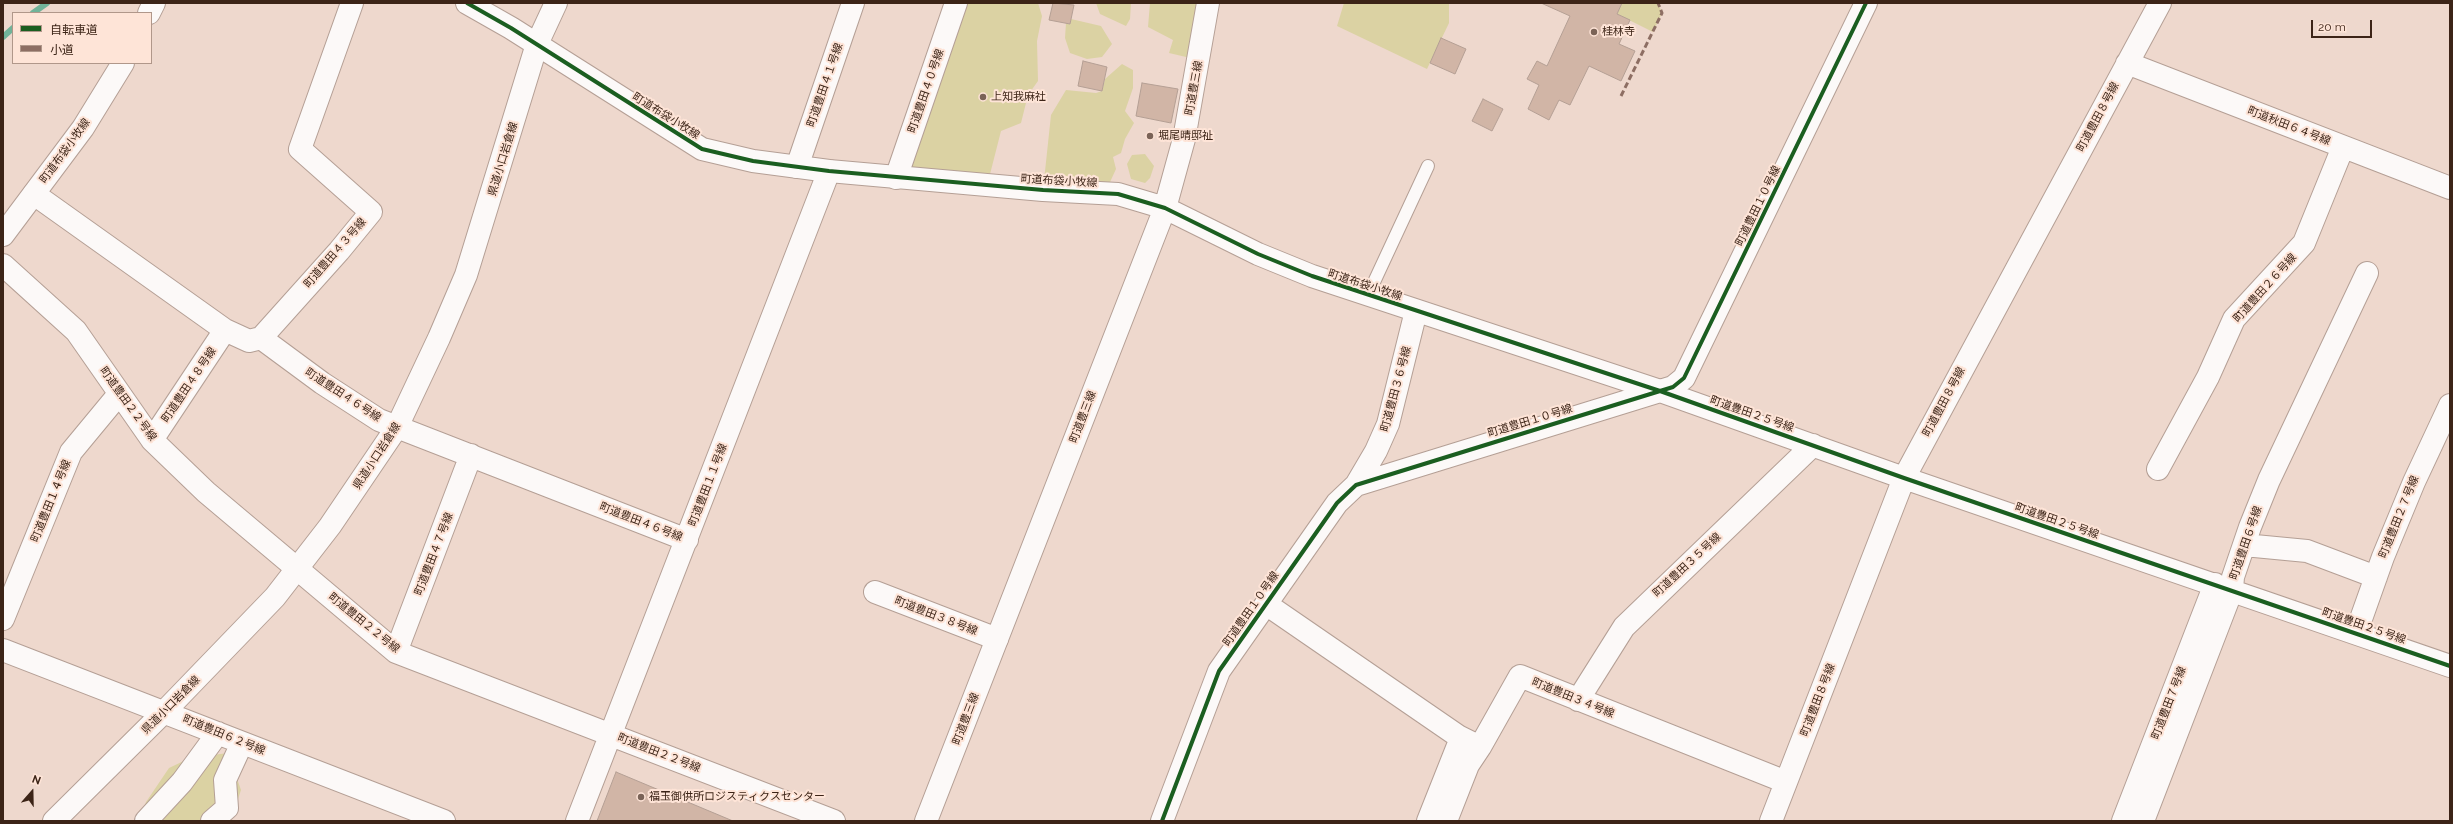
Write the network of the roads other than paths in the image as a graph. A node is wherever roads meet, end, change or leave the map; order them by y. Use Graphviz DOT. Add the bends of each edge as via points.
graph roads {
  1 [pos="154,3"];
  2 [pos="352,3"];
  3 [pos="467,3"];
  4 [pos="556,3"];
  5 [pos="853,3"];
  6 [pos="956,3"];
  7 [pos="1208,3"];
  8 [pos="1866,3"];
  9 [pos="2160,3"];
  10 [pos="150,12"];
  11 [pos="537,44"];
  12 [pos="2128,63"];
  13 [pos="122,64"];
  14 [pos="2343,147"];
  15 [pos="1428,166"];
  16 [pos="797,167"];
  17 [pos="829,171"];
  18 [pos="896,178"];
  19 [pos="2450,188"];
  20 [pos="34,194"];
  21 [pos="1165,208"];
  22 [pos="3,235"];
  23 [pos="3,265"];
  24 [pos="2367,273"];
  25 [pos="1368,295"];
  26 [pos="1416,310"];
  27 [pos="225,330"];
  28 [pos="261,338"];
  29 [pos="1660,391"];
  30 [pos="119,394"];
  31 [pos="2450,405"];
  32 [pos="397,427"];
  33 [pos="152,440"];
  34 [pos="1813,445"];
  35 [pos="471,455"];
  36 [pos="2158,469"];
  37 [pos="1904,478"];
  38 [pos="1356,485"];
  39 [pos="687,540"];
  40 [pos="2244,545"];
  41 [pos="298,569"];
  42 [pos="2376,577"];
  43 [pos="2223,588"];
  44 [pos="875,592"];
  45 [pos="1266,604"];
  46 [pos="3,619"];
  47 [pos="2356,633"];
  48 [pos="997,639"];
  49 [pos="3,650"];
  50 [pos="396,652"];
  51 [pos="2450,666"];
  52 [pos="1578,700"];
  53 [pos="164,712"];
  54 [pos="218,733"];
  55 [pos="611,734"];
  56 [pos="242,743"];
  57 [pos="1470,743"];
  58 [pos="1786,782"];
  59 [pos="54,821"];
  60 [pos="146,821"];
  61 [pos="212,821"];
  62 [pos="444,821"];
  63 [pos="577,821"];
  64 [pos="834,821"];
  65 [pos="926,821"];
  66 [pos="1162,821"];
  67 [pos="1428,821"];
  68 [pos="1446,821"];
  69 [pos="1771,821"];
  70 [pos="2123,821"];
  71 [pos="2143,821"];
  1 -- 10 [label="street"];
  2 -- 28 [label="street, 町道豊田４３号線" via="300,149 371,212"];
  3 -- 11 [label="street, 町道布袋小牧線"];
  4 -- 11 [label="street, 県道小口岩倉線"];
  5 -- 16 [label="street, 町道豊田４１号線"];
  6 -- 18 [label="street, 町道豊田４０号線"];
  7 -- 21 [label="street, 町道豊三線" via="1184,139"];
  8 -- 29 [label="street, 町道豊田１０号線" via="1684,378 1673,387"];
  9 -- 12 [label="street, 町道豊田８号線"];
  11 -- 16 [label="street, 町道布袋小牧線" via="702,149 753,162"];
  11 -- 32 [label="street, 県道小口岩倉線" via="466,275"];
  12 -- 14 [label="street, 町道秋田６４号線"];
  12 -- 37 [label="street, 町道豊田８号線"];
  13 -- 20 [label="street, 町道布袋小牧線" via="82,128"];
  14 -- 19 [label="street, 町道秋田６４号線"];
  14 -- 36 [label="street, 町道豊田２６号線" via="2304,243 2234,320 2208,377"];
  15 -- 25 [label="lane"];
  16 -- 17 [label="street, 町道布袋小牧線"];
  17 -- 18 [label="street, 町道布袋小牧線"];
  17 -- 39 [label="street, 町道豊田１１号線"];
  18 -- 21 [label="street, 町道布袋小牧線" via="1118,194"];
  20 -- 22 [label="street, 町道布袋小牧線"];
  20 -- 27 [label="street"];
  21 -- 25 [label="street, 町道布袋小牧線" via="1264,257"];
  21 -- 48 [label="street, 町道豊三線"];
  23 -- 30 [label="street, 町道豊田２２号線" via="76,331"];
  24 -- 40 [label="street, 町道豊田６号線" via="2269,480"];
  25 -- 26 [label="street, 町道布袋小牧線"];
  26 -- 29 [label="street, 町道布袋小牧線"];
  26 -- 38 [label="street, 町道豊田３６号線" via="1388,424"];
  27 -- 28 [label="street" via="249,341"];
  27 -- 33 [label="street, 町道豊田４８号線"];
  28 -- 32 [label="street, 町道豊田４６号線" via="322,383 379,420"];
  29 -- 34 [label="street, 町道豊田２５号線"];
  29 -- 38 [label="street, 町道豊田１０号線"];
  30 -- 33 [label="street, 町道豊田２２号線"];
  30 -- 46 [label="street, 町道豊田１４号線" via="71,452"];
  31 -- 42 [label="street, 町道豊田２７号線" via="2414,482"];
  32 -- 35 [label="street, 町道豊田４６号線"];
  32 -- 41 [label="street, 県道小口岩倉線"];
  33 -- 41 [label="street, 町道豊田２２号線" via="206,492"];
  34 -- 37 [label="street, 町道豊田２５号線"];
  34 -- 52 [label="street, 町道豊田３５号線" via="1624,627"];
  35 -- 39 [label="street, 町道豊田４６号線"];
  35 -- 50 [label="street, 町道豊田４７号線"];
  37 -- 43 [label="street, 町道豊田２５号線"];
  37 -- 58 [label="street, 町道豊田８号線"];
  38 -- 45 [label="street, 町道豊田１０号線" via="1337,503"];
  39 -- 55 [label="street, 町道豊田１１号線"];
  40 -- 42 [label="street" via="2307,551"];
  40 -- 43 [label="street, 町道豊田６号線" via="2233,577"];
  41 -- 50 [label="street, 町道豊田２２号線"];
  41 -- 53 [label="street, 県道小口岩倉線"];
  42 -- 47 [label="street, 町道豊田２７号線"];
  43 -- 47 [label="street, 町道豊田２５号線"];
  43 -- 70 [label="street, 町道豊田７号線"];
  43 -- 71 [label="street, 町道豊田６号線"];
  44 -- 48 [label="street, 町道豊田３８号線"];
  45 -- 57 [label="street"];
  45 -- 66 [label="street, 町道豊田１０号線" via="1219,671"];
  47 -- 51 [label="street, 町道豊田２５号線"];
  48 -- 65 [label="street, 町道豊三線"];
  49 -- 53 [label="street, 町道豊田６２号線"];
  50 -- 55 [label="street, 町道豊田２２号線"];
  52 -- 57 [label="street, 町道豊田３４号線" via="1520,676"];
  52 -- 58 [label="street, 町道豊田３４号線"];
  53 -- 54 [label="street, 町道豊田６２号線"];
  53 -- 59 [label="street, 県道小口岩倉線"];
  54 -- 56 [label="street, 町道豊田６２号線"];
  54 -- 60 [label="street" via="182,782"];
  55 -- 63 [label="street, 町道豊田１１号線"];
  55 -- 64 [label="street, 町道豊田２２号線"];
  56 -- 61 [label="street" via="225,780 226,808"];
  56 -- 62 [label="street, 町道豊田６２号線"];
  57 -- 67 [label="street"];
  57 -- 68 [label="street" via="1468,764"];
  58 -- 69 [label="street, 町道豊田８号線"];
}
